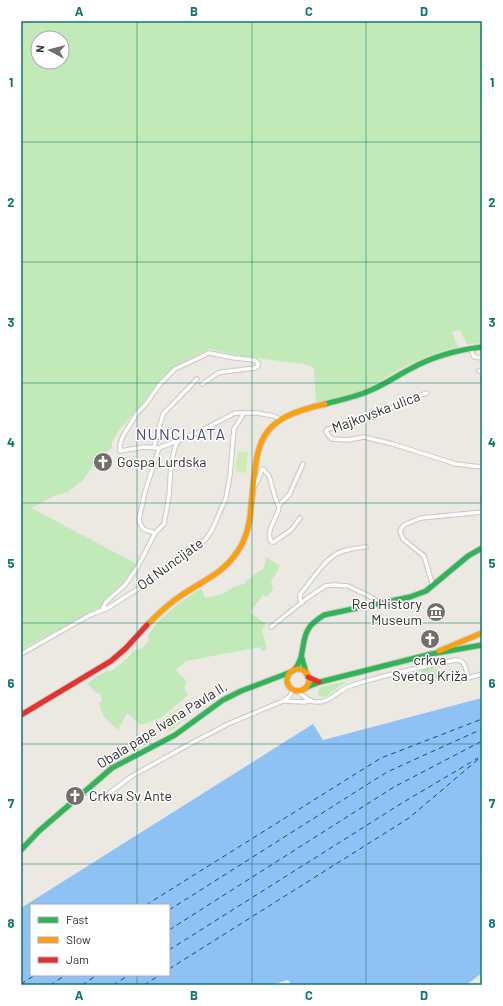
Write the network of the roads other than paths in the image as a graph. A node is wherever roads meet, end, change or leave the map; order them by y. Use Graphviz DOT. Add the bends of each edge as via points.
graph roads {
  1 [pos="482,347"];
  2 [pos="470,349"];
  3 [pos="482,358"];
  4 [pos="197,379"];
  5 [pos="202,384"];
  6 [pos="427,393"];
  7 [pos="244,413"];
  8 [pos="281,420"];
  9 [pos="178,440"];
  10 [pos="154,447"];
  11 [pos="159,448"];
  12 [pos="304,464"];
  13 [pos="482,467"];
  14 [pos="252,488"];
  15 [pos="279,505"];
  16 [pos="482,512"];
  17 [pos="300,518"];
  18 [pos="155,533"];
  19 [pos="366,547"];
  20 [pos="482,548"];
  21 [pos="433,586"];
  22 [pos="302,603"];
  23 [pos="379,604"];
  24 [pos="102,610"];
  25 [pos="271,627"];
  26 [pos="482,633"];
  27 [pos="482,645"];
  28 [pos="21,654"];
  29 [pos="431,654"];
  30 [pos="302,657"];
  31 [pos="292,671"];
  32 [pos="482,674"];
  33 [pos="307,675"];
  34 [pos="269,680"];
  35 [pos="320,682"];
  36 [pos="287,684"];
  37 [pos="306,688"];
  38 [pos="295,691"];
  39 [pos="306,698"];
  40 [pos="282,701"];
  41 [pos="310,701"];
  42 [pos="21,715"];
  43 [pos="86,790"];
  44 [pos="21,850"];
  1 -- 2 [label="main road"];
  2 -- 3 [label="street" via="474,357"];
  2 -- 8 [label="main road" via="427,360 362,394 316,405"];
  4 -- 10 [label="street" via="163,414"];
  5 -- 10 [label="street" via="218,373 255,368 258,363 254,360 209,352 175,369 137,413 123,436 120,451"];
  6 -- 13 [label="street, Majkovska ulica" via="374,416 326,431 332,439 364,437 456,464"];
  7 -- 8 [label="street" via="274,416"];
  7 -- 9 [label="street" via="234,413"];
  7 -- 24 [label="street, Od Nuncijate" via="234,429 226,498 222,511 208,535 144,585"];
  8 -- 14 [label="main road" via="270,429 261,442"];
  9 -- 11 [label="street"];
  9 -- 18 [label="street, Od Nuncijate" via="172,464 167,513 164,524"];
  10 -- 11 [label="street"];
  11 -- 18 [label="street" via="139,519 143,529"];
  12 -- 15 [label="street" via="289,496"];
  14 -- 15 [label="street" via="263,469 269,476"];
  14 -- 42 [label="main road" via="250,518 245,538 230,562 170,603 111,661"];
  15 -- 17 [label="street" via="269,533 272,542 291,530"];
  16 -- 21 [label="street" via="421,518 402,526 400,532 403,539 424,556"];
  18 -- 24 [label="street, Od Nuncijate" via="137,568 106,602"];
  19 -- 22 [label="street" via="339,553 328,560 300,594"];
  20 -- 21 [label="main road" via="468,556"];
  21 -- 23 [label="main road" via="419,594"];
  22 -- 23 [label="street" via="325,586 340,584 367,595"];
  22 -- 25 [label="street"];
  23 -- 30 [label="main road" via="319,617 305,636"];
  24 -- 28 [label="street, Od Nuncijate"];
  26 -- 29 [label="main road"];
  27 -- 29 [label="main road"];
  29 -- 35 [label="main road"];
  30 -- 31 [label="main road" via="299,665"];
  30 -- 33 [label="main road"];
  31 -- 33 [label="main road" via="300,670"];
  31 -- 34 [label="main road, Obala pape Ivana Pavla II."];
  31 -- 36 [label="main road" via="287,678"];
  32 -- 41 [label="street" via="468,678 464,662 456,660 348,686 323,702"];
  33 -- 35 [label="main road"];
  33 -- 37 [label="main road" via="309,680"];
  34 -- 36 [label="main road"];
  34 -- 43 [label="main road, Obala pape Ivana Pavla II." via="211,707 175,735 112,768"];
  35 -- 37 [label="main road"];
  36 -- 38 [label="main road"];
  37 -- 38 [label="main road"];
  37 -- 39 [label="street"];
  38 -- 39 [label="street"];
  38 -- 40 [label="street"];
  39 -- 41 [label="street"];
  40 -- 41 [label="street"];
  40 -- 43 [label="street" via="220,728 132,776 100,800"];
  43 -- 44 [label="main road, Obala pape Ivana Pavla II."];
}
